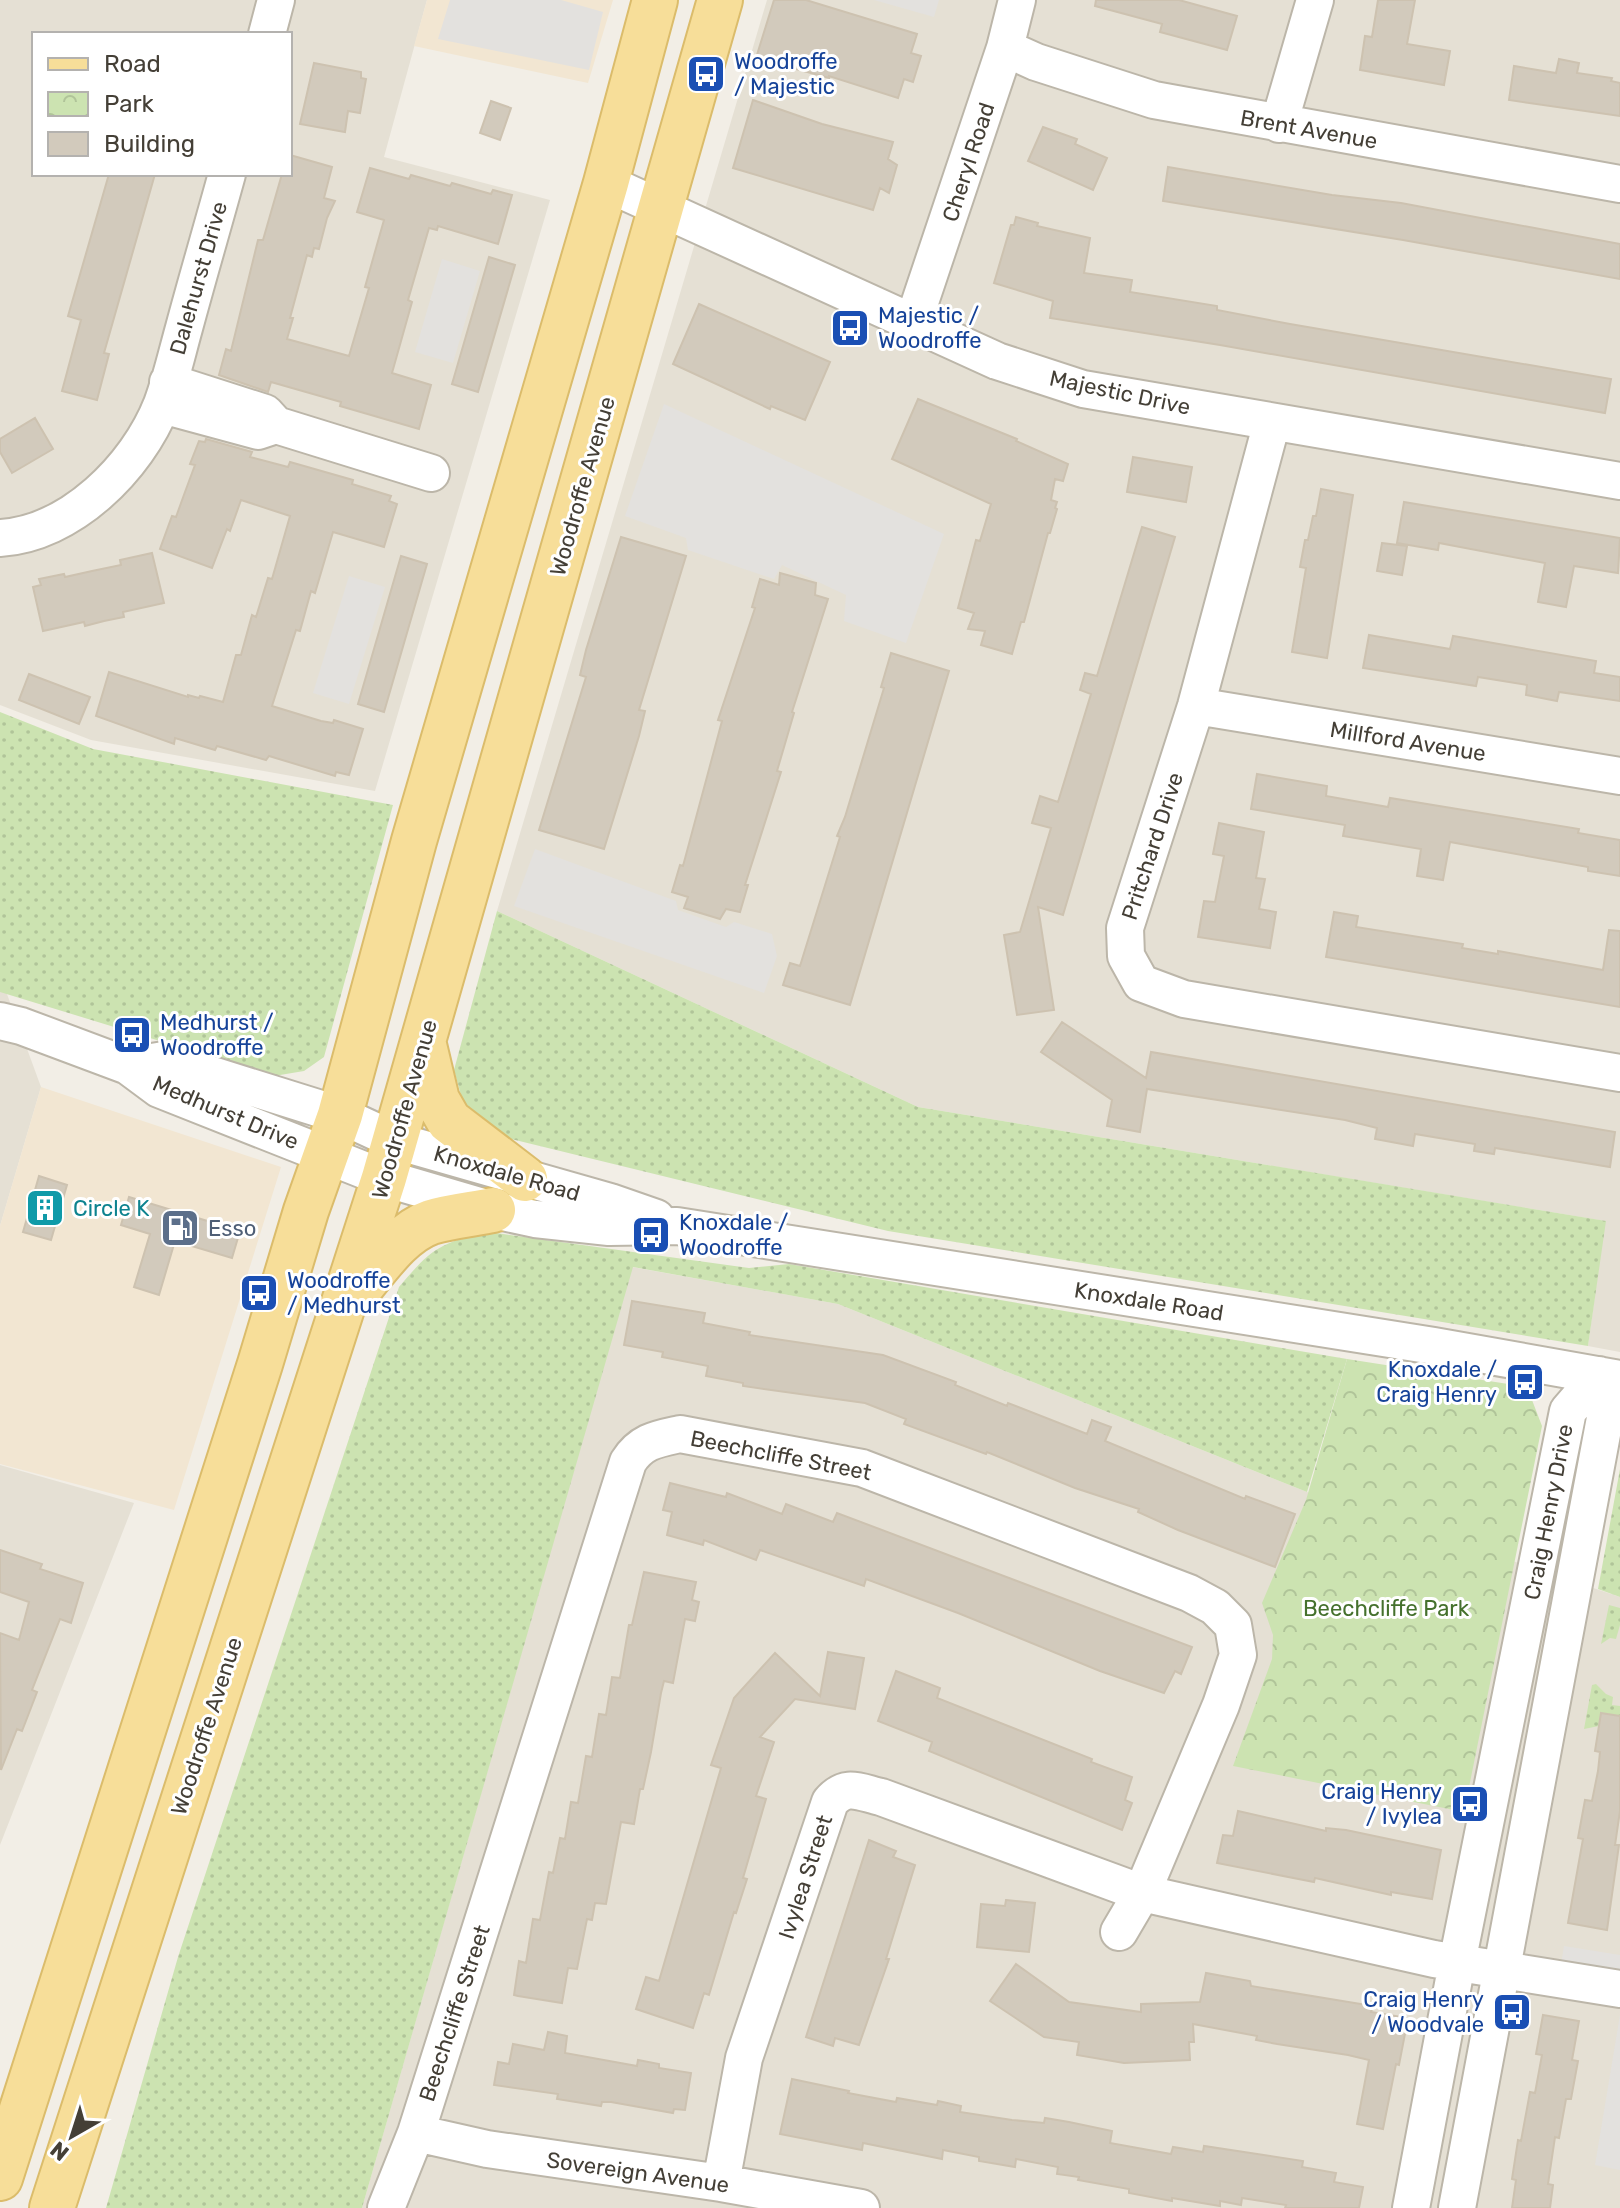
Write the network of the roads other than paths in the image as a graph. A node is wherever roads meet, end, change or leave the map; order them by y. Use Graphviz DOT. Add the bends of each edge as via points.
graph roads {
  1 [pos="276,0"];
  2 [pos="655,0"];
  3 [pos="720,0"];
  4 [pos="1017,0"];
  5 [pos="1315,0"];
  6 [pos="268,32"];
  7 [pos="1005,48"];
  8 [pos="1279,124"];
  9 [pos="226,176"];
  10 [pos="606,183"];
  11 [pos="1620,184"];
  12 [pos="660,208"];
  13 [pos="913,323"];
  14 [pos="165,393"];
  15 [pos="1272,422"];
  16 [pos="431,473"];
  17 [pos="1620,481"];
  18 [pos="0,538"];
  19 [pos="1196,706"];
  20 [pos="1620,776"];
  21 [pos="0,1021"];
  22 [pos="423,1043"];
  23 [pos="1620,1073"];
  24 [pos="334,1134"];
  25 [pos="390,1160"];
  26 [pos="525,1179"];
  27 [pos="493,1210"];
  28 [pos="677,1226"];
  29 [pos="345,1305"];
  30 [pos="1609,1377"];
  31 [pos="1142,1893"];
  32 [pos="1119,1932"];
  33 [pos="1457,1963"];
  34 [pos="1501,1971"];
  35 [pos="1620,1989"];
  36 [pos="416,2133"];
  37 [pos="0,2178"];
  38 [pos="721,2183"];
  39 [pos="0,2204"];
  40 [pos="11,2208"];
  41 [pos="52,2208"];
  42 [pos="386,2208"];
  43 [pos="861,2208"];
  44 [pos="1411,2208"];
  45 [pos="1457,2208"];
  1 -- 6 [label="street"];
  2 -- 10 [label="main road"];
  3 -- 12 [label="main road, Woodroffe Avenue"];
  4 -- 7 [label="street, Cheryl Road"];
  5 -- 8 [label="street"];
  7 -- 8 [label="street, Brent Avenue" via="1154,100"];
  7 -- 13 [label="street, Cheryl Road"];
  8 -- 11 [label="street, Brent Avenue"];
  9 -- 14 [label="street, Dalehurst Drive"];
  10 -- 12 [label="street, Majestic Drive"];
  10 -- 24 [label="main road"];
  12 -- 13 [label="street, Majestic Drive"];
  12 -- 22 [label="main road, Woodroffe Avenue"];
  13 -- 15 [label="street, Majestic Drive" via="997,361 1083,389"];
  14 -- 16 [label="street" via="258,431 276,425"];
  14 -- 18 [label="street, Dalehurst Drive" via="142,443 97,494 65,520 35,533"];
  15 -- 17 [label="street, Majestic Drive"];
  15 -- 19 [label="street, Pritchard Drive"];
  19 -- 20 [label="street, Millford Avenue"];
  19 -- 23 [label="street, Pritchard Drive" via="1125,928 1126,956 1141,983 1184,999"];
  21 -- 24 [label="street, Medhurst Drive" via="128,1066 159,1089"];
  22 -- 25 [label="main road, Woodroffe Avenue"];
  22 -- 26 [label="main road" via="437,1100 449,1121"];
  24 -- 25 [label="street, Knoxdale Road"];
  24 -- 37 [label="main road"];
  25 -- 26 [label="street, Knoxdale Road"];
  25 -- 27 [label="street, Knoxdale Road"];
  25 -- 29 [label="main road, Woodroffe Avenue"];
  26 -- 28 [label="street, Knoxdale Road"];
  27 -- 28 [label="street, Knoxdale Road" via="609,1227"];
  27 -- 29 [label="main road" via="418,1228"];
  28 -- 30 [label="street, Knoxdale Road"];
  29 -- 41 [label="main road, Woodroffe Avenue"];
  30 -- 33 [label="street, Craig Henry Drive" via="1568,1411"];
  30 -- 34 [label="street, Craig Henry Drive"];
  31 -- 32 [label="street"];
  31 -- 33 [label="street, Ivylea Street"];
  31 -- 36 [label="street, Beechcliffe Street" via="1238,1655 1233,1625 1215,1607 862,1468 680,1434 652,1439 628,1462"];
  31 -- 38 [label="street, Ivylea Street" via="881,1797 850,1789 839,1792 830,1802 744,2058"];
  33 -- 34 [label="street, Ivylea Street"];
  33 -- 44 [label="street, Craig Henry Drive"];
  34 -- 35 [label="street, Ivylea Street"];
  34 -- 45 [label="street, Craig Henry Drive"];
  36 -- 38 [label="street, Sovereign Avenue" via="487,2149"];
  36 -- 42 [label="street, Beechcliffe Street"];
  38 -- 43 [label="street, Sovereign Avenue"];
  39 -- 40 [label="main road"];
}
